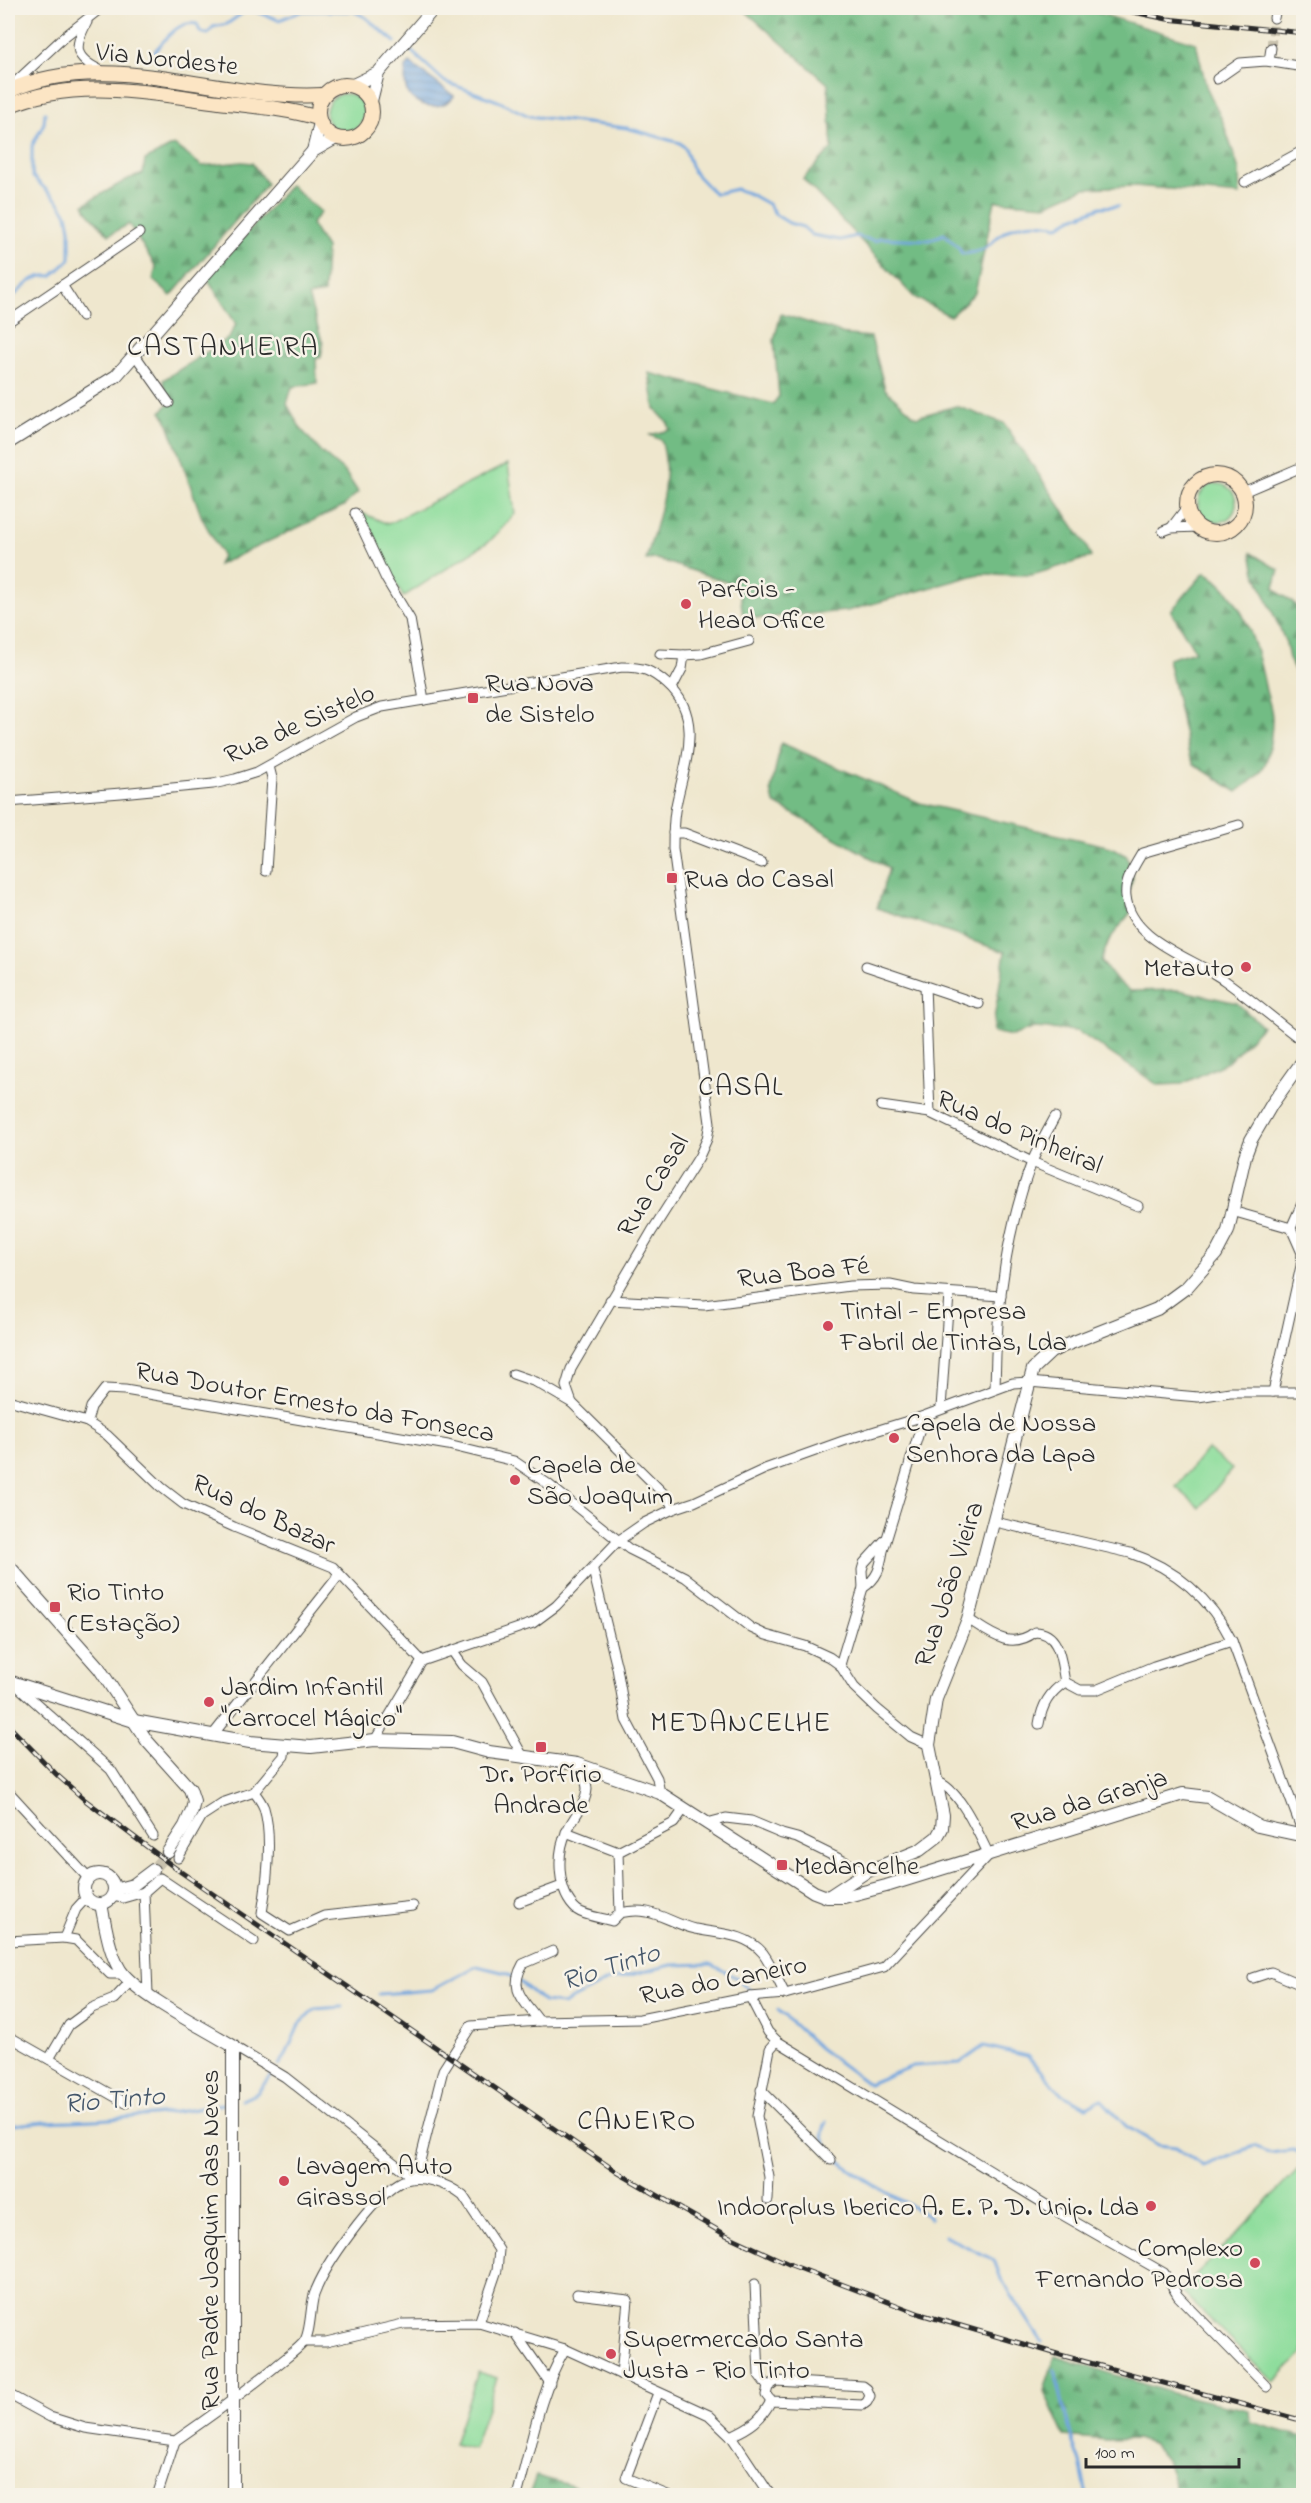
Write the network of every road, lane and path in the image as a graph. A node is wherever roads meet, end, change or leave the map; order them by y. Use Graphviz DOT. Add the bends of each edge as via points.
graph roads {
  1 [pos="101,8"];
  2 [pos="434,8"];
  3 [pos="1276,8"];
  4 [pos="89,17"];
  5 [pos="1274,18"];
  6 [pos="1271,48"];
  7 [pos="1269,61"];
  8 [pos="1304,67"];
  9 [pos="378,73"];
  10 [pos="108,74"];
  11 [pos="1217,79"];
  12 [pos="353,85"];
  13 [pos="8,90"];
  14 [pos="323,95"];
  15 [pos="370,101"];
  16 [pos="8,106"];
  17 [pos="319,120"];
  18 [pos="336,138"];
  19 [pos="1304,150"];
  20 [pos="313,151"];
  21 [pos="1245,182"];
  22 [pos="139,233"];
  23 [pos="62,285"];
  24 [pos="82,316"];
  25 [pos="8,322"];
  26 [pos="135,355"];
  27 [pos="169,403"];
  28 [pos="8,443"];
  29 [pos="1304,466"];
  30 [pos="1243,492"];
  31 [pos="1187,507"];
  32 [pos="355,513"];
  33 [pos="1198,527"];
  34 [pos="749,641"];
  35 [pos="660,654"];
  36 [pos="684,655"];
  37 [pos="672,688"];
  38 [pos="424,700"];
  39 [pos="269,766"];
  40 [pos="8,802"];
  41 [pos="1239,825"];
  42 [pos="673,833"];
  43 [pos="762,863"];
  44 [pos="266,870"];
  45 [pos="866,966"];
  46 [pos="925,986"];
  47 [pos="979,1004"];
  48 [pos="1304,1042"];
  49 [pos="1304,1059"];
  50 [pos="881,1106"];
  51 [pos="930,1113"];
  52 [pos="1055,1117"];
  53 [pos="1032,1162"];
  54 [pos="1304,1199"];
  55 [pos="1138,1206"];
  56 [pos="1232,1211"];
  57 [pos="1291,1228"];
  58 [pos="949,1294"];
  59 [pos="1001,1296"];
  60 [pos="610,1300"];
  61 [pos="513,1374"];
  62 [pos="1029,1382"];
  63 [pos="995,1388"];
  64 [pos="1273,1392"];
  65 [pos="1304,1392"];
  66 [pos="8,1400"];
  67 [pos="572,1403"];
  68 [pos="941,1408"];
  69 [pos="924,1416"];
  70 [pos="87,1422"];
  71 [pos="674,1509"];
  72 [pos="995,1521"];
  73 [pos="887,1538"];
  74 [pos="618,1542"];
  75 [pos="8,1565"];
  76 [pos="593,1570"];
  77 [pos="338,1573"];
  78 [pos="863,1588"];
  79 [pos="968,1619"];
  80 [pos="1232,1641"];
  81 [pos="453,1652"];
  82 [pos="422,1661"];
  83 [pos="840,1665"];
  84 [pos="11,1682"];
  85 [pos="1065,1682"];
  86 [pos="134,1721"];
  87 [pos="1039,1724"];
  88 [pos="212,1736"];
  89 [pos="375,1740"];
  90 [pos="929,1745"];
  91 [pos="285,1747"];
  92 [pos="522,1755"];
  93 [pos="577,1764"];
  94 [pos="936,1781"];
  95 [pos="8,1791"];
  96 [pos="254,1792"];
  97 [pos="660,1792"];
  98 [pos="684,1809"];
  99 [pos="706,1823"];
  100 [pos="566,1832"];
  101 [pos="1303,1834"];
  102 [pos="153,1836"];
  103 [pos="618,1852"];
  104 [pos="173,1855"];
  105 [pos="989,1855"];
  106 [pos="153,1870"];
  107 [pos="866,1872"];
  108 [pos="89,1878"];
  109 [pos="562,1886"];
  110 [pos="144,1892"];
  111 [pos="113,1893"];
  112 [pos="827,1897"];
  113 [pos="87,1898"];
  114 [pos="519,1902"];
  115 [pos="101,1904"];
  116 [pos="413,1906"];
  117 [pos="620,1913"];
  118 [pos="64,1938"];
  119 [pos="8,1941"];
  120 [pos="254,1941"];
  121 [pos="553,1951"];
  122 [pos="127,1977"];
  123 [pos="1253,1978"];
  124 [pos="1304,1986"];
  125 [pos="148,1994"];
  126 [pos="785,1994"];
  127 [pos="750,1997"];
  128 [pos="539,2021"];
  129 [pos="8,2036"];
  130 [pos="777,2041"];
  131 [pos="233,2046"];
  132 [pos="49,2059"];
  133 [pos="761,2090"];
  134 [pos="126,2103"];
  135 [pos="831,2160"];
  136 [pos="413,2178"];
  137 [pos="768,2200"];
  138 [pos="755,2284"];
  139 [pos="577,2294"];
  140 [pos="479,2323"];
  141 [pos="515,2333"];
  142 [pos="305,2342"];
  143 [pos="565,2349"];
  144 [pos="621,2375"];
  145 [pos="550,2383"];
  146 [pos="768,2387"];
  147 [pos="1267,2387"];
  148 [pos="658,2392"];
  149 [pos="8,2394"];
  150 [pos="233,2401"];
  151 [pos="771,2401"];
  152 [pos="731,2436"];
  153 [pos="176,2440"];
  154 [pos="158,2496"];
  155 [pos="233,2496"];
  156 [pos="517,2496"];
  157 [pos="670,2496"];
  158 [pos="771,2496"];
  1 -- 4 [label="street"];
  2 -- 9 [label="street"];
  3 -- 5 [label="street"];
  4 -- 10 [label="street" via="78,40 79,55"];
  4 -- 13 [label="street"];
  6 -- 7 [label="street"];
  7 -- 8 [label="street"];
  7 -- 11 [label="street" via="1240,63"];
  9 -- 12 [label="street"];
  9 -- 15 [label="street"];
  10 -- 13 [label="main road, Via Nordeste" via="50,76"];
  10 -- 14 [label="main road, Via Nordeste" via="296,97"];
  12 -- 14 [label="main road" via="336,86"];
  12 -- 15 [label="main road"];
  14 -- 17 [label="main road"];
  15 -- 18 [label="main road" via="372,118 362,134"];
  16 -- 17 [label="main road, Via Nordeste" via="52,91 86,88 293,111"];
  17 -- 18 [label="main road" via="323,129"];
  17 -- 20 [label="street"];
  18 -- 20 [label="street"];
  19 -- 21 [label="street"];
  20 -- 26 [label="street"];
  22 -- 23 [label="street"];
  23 -- 24 [label="street"];
  23 -- 25 [label="street"];
  26 -- 27 [label="street"];
  26 -- 28 [label="street" via="116,376"];
  29 -- 30 [label="street"];
  30 -- 31 [label="main road" via="1231,478 1212,474 1196,482 1187,498"];
  30 -- 33 [label="main road" via="1245,509 1231,529 1215,533"];
  31 -- 33 [label="main road"];
  31 -- 33 [label="street" via="1167,529"];
  32 -- 38 [label="street" via="410,619"];
  34 -- 36 [label="street"];
  35 -- 36 [label="street"];
  36 -- 37 [label="street"];
  37 -- 38 [label="street, Rua de Sistelo" via="640,667 622,667"];
  37 -- 42 [label="street, Rua Casal" via="690,729 689,755"];
  38 -- 39 [label="street, Rua de Sistelo" via="382,707 356,717"];
  39 -- 40 [label="street, Rua de Sistelo" via="213,784"];
  39 -- 44 [label="street" via="272,778"];
  41 -- 48 [label="street" via="1142,854 1130,874 1125,895 1131,913 1161,945 1224,980"];
  42 -- 43 [label="street" via="684,833"];
  42 -- 60 [label="street, Rua Casal" via="710,1123 699,1157"];
  45 -- 46 [label="street"];
  46 -- 47 [label="street"];
  46 -- 51 [label="street"];
  49 -- 56 [label="street, Rua João Vieira" via="1251,1140"];
  50 -- 51 [label="street, Rua do Pinheiral"];
  51 -- 53 [label="street, Rua do Pinheiral"];
  52 -- 53 [label="street"];
  53 -- 55 [label="street, Rua do Pinheiral"];
  53 -- 59 [label="street" via="1009,1241"];
  54 -- 57 [label="street"];
  56 -- 57 [label="street"];
  56 -- 62 [label="street, Rua João Vieira" via="1224,1242 1187,1287 1157,1310 1051,1352 1033,1369"];
  57 -- 64 [label="street" via="1302,1252 1301,1266"];
  58 -- 59 [label="street, Rua Boa Fé"];
  58 -- 60 [label="street, Rua Boa Fé" via="890,1285 850,1286 704,1305"];
  58 -- 68 [label="street"];
  59 -- 63 [label="street"];
  60 -- 67 [label="street, Rua Casal" via="571,1369 566,1386"];
  61 -- 67 [label="street"];
  62 -- 63 [label="street"];
  62 -- 64 [label="street" via="1198,1397 1212,1393"];
  62 -- 72 [label="street, Rua João Vieira"];
  63 -- 68 [label="street"];
  64 -- 65 [label="street"];
  66 -- 70 [label="street, Rua do Bazar"];
  67 -- 71 [label="street" via="660,1490"];
  68 -- 69 [label="street"];
  69 -- 71 [label="street" via="765,1469"];
  69 -- 73 [label="street"];
  70 -- 74 [label="street, Rua Doutor Ernesto da Fonseca" via="91,1407 105,1389 125,1390 476,1451 514,1461"];
  70 -- 77 [label="street, Rua do Bazar" via="108,1435 183,1504 333,1567"];
  71 -- 74 [label="street" via="644,1523"];
  72 -- 79 [label="street, Rua João Vieira"];
  72 -- 80 [label="street" via="1130,1552 1164,1566 1201,1596"];
  73 -- 78 [label="street" via="879,1573"];
  73 -- 78 [label="street" via="864,1563"];
  74 -- 76 [label="street"];
  74 -- 83 [label="street, Rua Doutor Ernesto da Fonseca" via="685,1577 751,1628 806,1646"];
  75 -- 86 [label="street" via="99,1668"];
  76 -- 81 [label="street" via="533,1623"];
  76 -- 97 [label="street" via="626,1720 657,1778"];
  77 -- 82 [label="street, Rua do Bazar"];
  77 -- 88 [label="street"];
  78 -- 83 [label="street"];
  79 -- 85 [label="street" via="1006,1640 1020,1640 1035,1632 1051,1637"];
  79 -- 90 [label="street, Rua João Vieira" via="936,1699"];
  80 -- 85 [label="street" via="1096,1690 1080,1690"];
  80 -- 101 [label="street"];
  81 -- 82 [label="street"];
  81 -- 92 [label="street" via="482,1682"];
  82 -- 89 [label="street"];
  83 -- 90 [label="street, Rua Doutor Ernesto da Fonseca" via="854,1687 877,1709 911,1737"];
  84 -- 86 [label="street"];
  84 -- 102 [label="street" via="111,1770"];
  85 -- 87 [label="street" via="1046,1701"];
  86 -- 88 [label="street"];
  86 -- 104 [label="street" via="190,1789 194,1801"];
  88 -- 91 [label="street"];
  89 -- 91 [label="street"];
  89 -- 92 [label="street" via="452,1742 489,1752"];
  90 -- 94 [label="street, Rua João Vieira"];
  91 -- 96 [label="street" via="284,1756"];
  92 -- 93 [label="street"];
  93 -- 97 [label="street"];
  93 -- 100 [label="street" via="587,1789 585,1800"];
  94 -- 105 [label="street" via="954,1793"];
  94 -- 107 [label="street, Rua João Vieira" via="943,1815 937,1837 920,1850"];
  95 -- 108 [label="street"];
  96 -- 104 [label="street" via="234,1797 202,1816"];
  96 -- 116 [label="street" via="264,1806 267,1823 262,1913 290,1931 324,1916"];
  97 -- 98 [label="street"];
  98 -- 99 [label="street"];
  98 -- 103 [label="street" via="674,1823"];
  99 -- 107 [label="street" via="726,1818 751,1821 797,1838"];
  99 -- 112 [label="street" via="795,1882"];
  100 -- 103 [label="street"];
  100 -- 109 [label="street" via="560,1872"];
  101 -- 105 [label="street, Rua da Granja" via="1258,1826 1208,1797 1182,1794"];
  103 -- 117 [label="street"];
  105 -- 112 [label="street, Rua da Granja" via="858,1894"];
  105 -- 126 [label="street, Rua do Caneiro" via="884,1967"];
  106 -- 111 [label="street" via="133,1885"];
  107 -- 112 [label="street, Rua João Vieira"];
  108 -- 111 [label="street" via="103,1875 111,1880"];
  108 -- 113 [label="street" via="85,1887"];
  109 -- 114 [label="street"];
  109 -- 117 [label="street" via="578,1910 612,1921"];
  110 -- 111 [label="street" via="123,1898"];
  110 -- 120 [label="street" via="160,1878"];
  110 -- 125 [label="street"];
  111 -- 115 [label="street"];
  113 -- 115 [label="street"];
  113 -- 118 [label="street" via="76,1909"];
  115 -- 122 [label="street" via="113,1952"];
  117 -- 126 [label="street" via="657,1913 693,1928 742,1937 762,1953"];
  118 -- 119 [label="street"];
  118 -- 122 [label="street" via="76,1940 110,1974"];
  121 -- 128 [label="street" via="523,1964 517,1977 517,1991"];
  122 -- 125 [label="street, Rua Padre Joaquim das Neves"];
  122 -- 132 [label="street" via="114,1999 92,2007 69,2025"];
  123 -- 124 [label="street" via="1271,1972"];
  125 -- 131 [label="street, Rua Padre Joaquim das Neves"];
  126 -- 127 [label="street, Rua do Caneiro"];
  127 -- 128 [label="street, Rua do Caneiro" via="640,2019"];
  127 -- 130 [label="street"];
  128 -- 136 [label="street, Rua do Caneiro" via="471,2026 443,2070"];
  129 -- 132 [label="street"];
  130 -- 133 [label="street" via="770,2049"];
  130 -- 147 [label="street" via="1164,2273 1178,2296"];
  131 -- 136 [label="street" via="285,2077"];
  131 -- 150 [label="street, Rua Padre Joaquim das Neves"];
  132 -- 134 [label="street"];
  133 -- 135 [label="street"];
  133 -- 137 [label="street" via="757,2115 769,2177"];
  136 -- 140 [label="street" via="422,2178 463,2196 499,2250 497,2270"];
  136 -- 142 [label="street" via="400,2182 370,2208 330,2264 314,2295"];
  138 -- 146 [label="street" via="759,2375"];
  139 -- 144 [label="street" via="628,2300"];
  140 -- 141 [label="street"];
  140 -- 142 [label="street" via="403,2324 326,2342"];
  141 -- 143 [label="street"];
  141 -- 145 [label="street"];
  142 -- 150 [label="street"];
  143 -- 144 [label="street"];
  143 -- 145 [label="street"];
  144 -- 148 [label="street"];
  145 -- 156 [label="street"];
  146 -- 151 [label="street" via="766,2395"];
  146 -- 151 [label="street" via="776,2381 862,2386 870,2396 862,2405"];
  148 -- 152 [label="street" via="709,2415"];
  148 -- 157 [label="street" via="626,2478"];
  149 -- 153 [label="street" via="50,2417 85,2428"];
  150 -- 153 [label="street"];
  150 -- 155 [label="street, Rua Padre Joaquim das Neves"];
  151 -- 152 [label="street" via="752,2427"];
  152 -- 158 [label="street"];
  153 -- 154 [label="street"];
}
